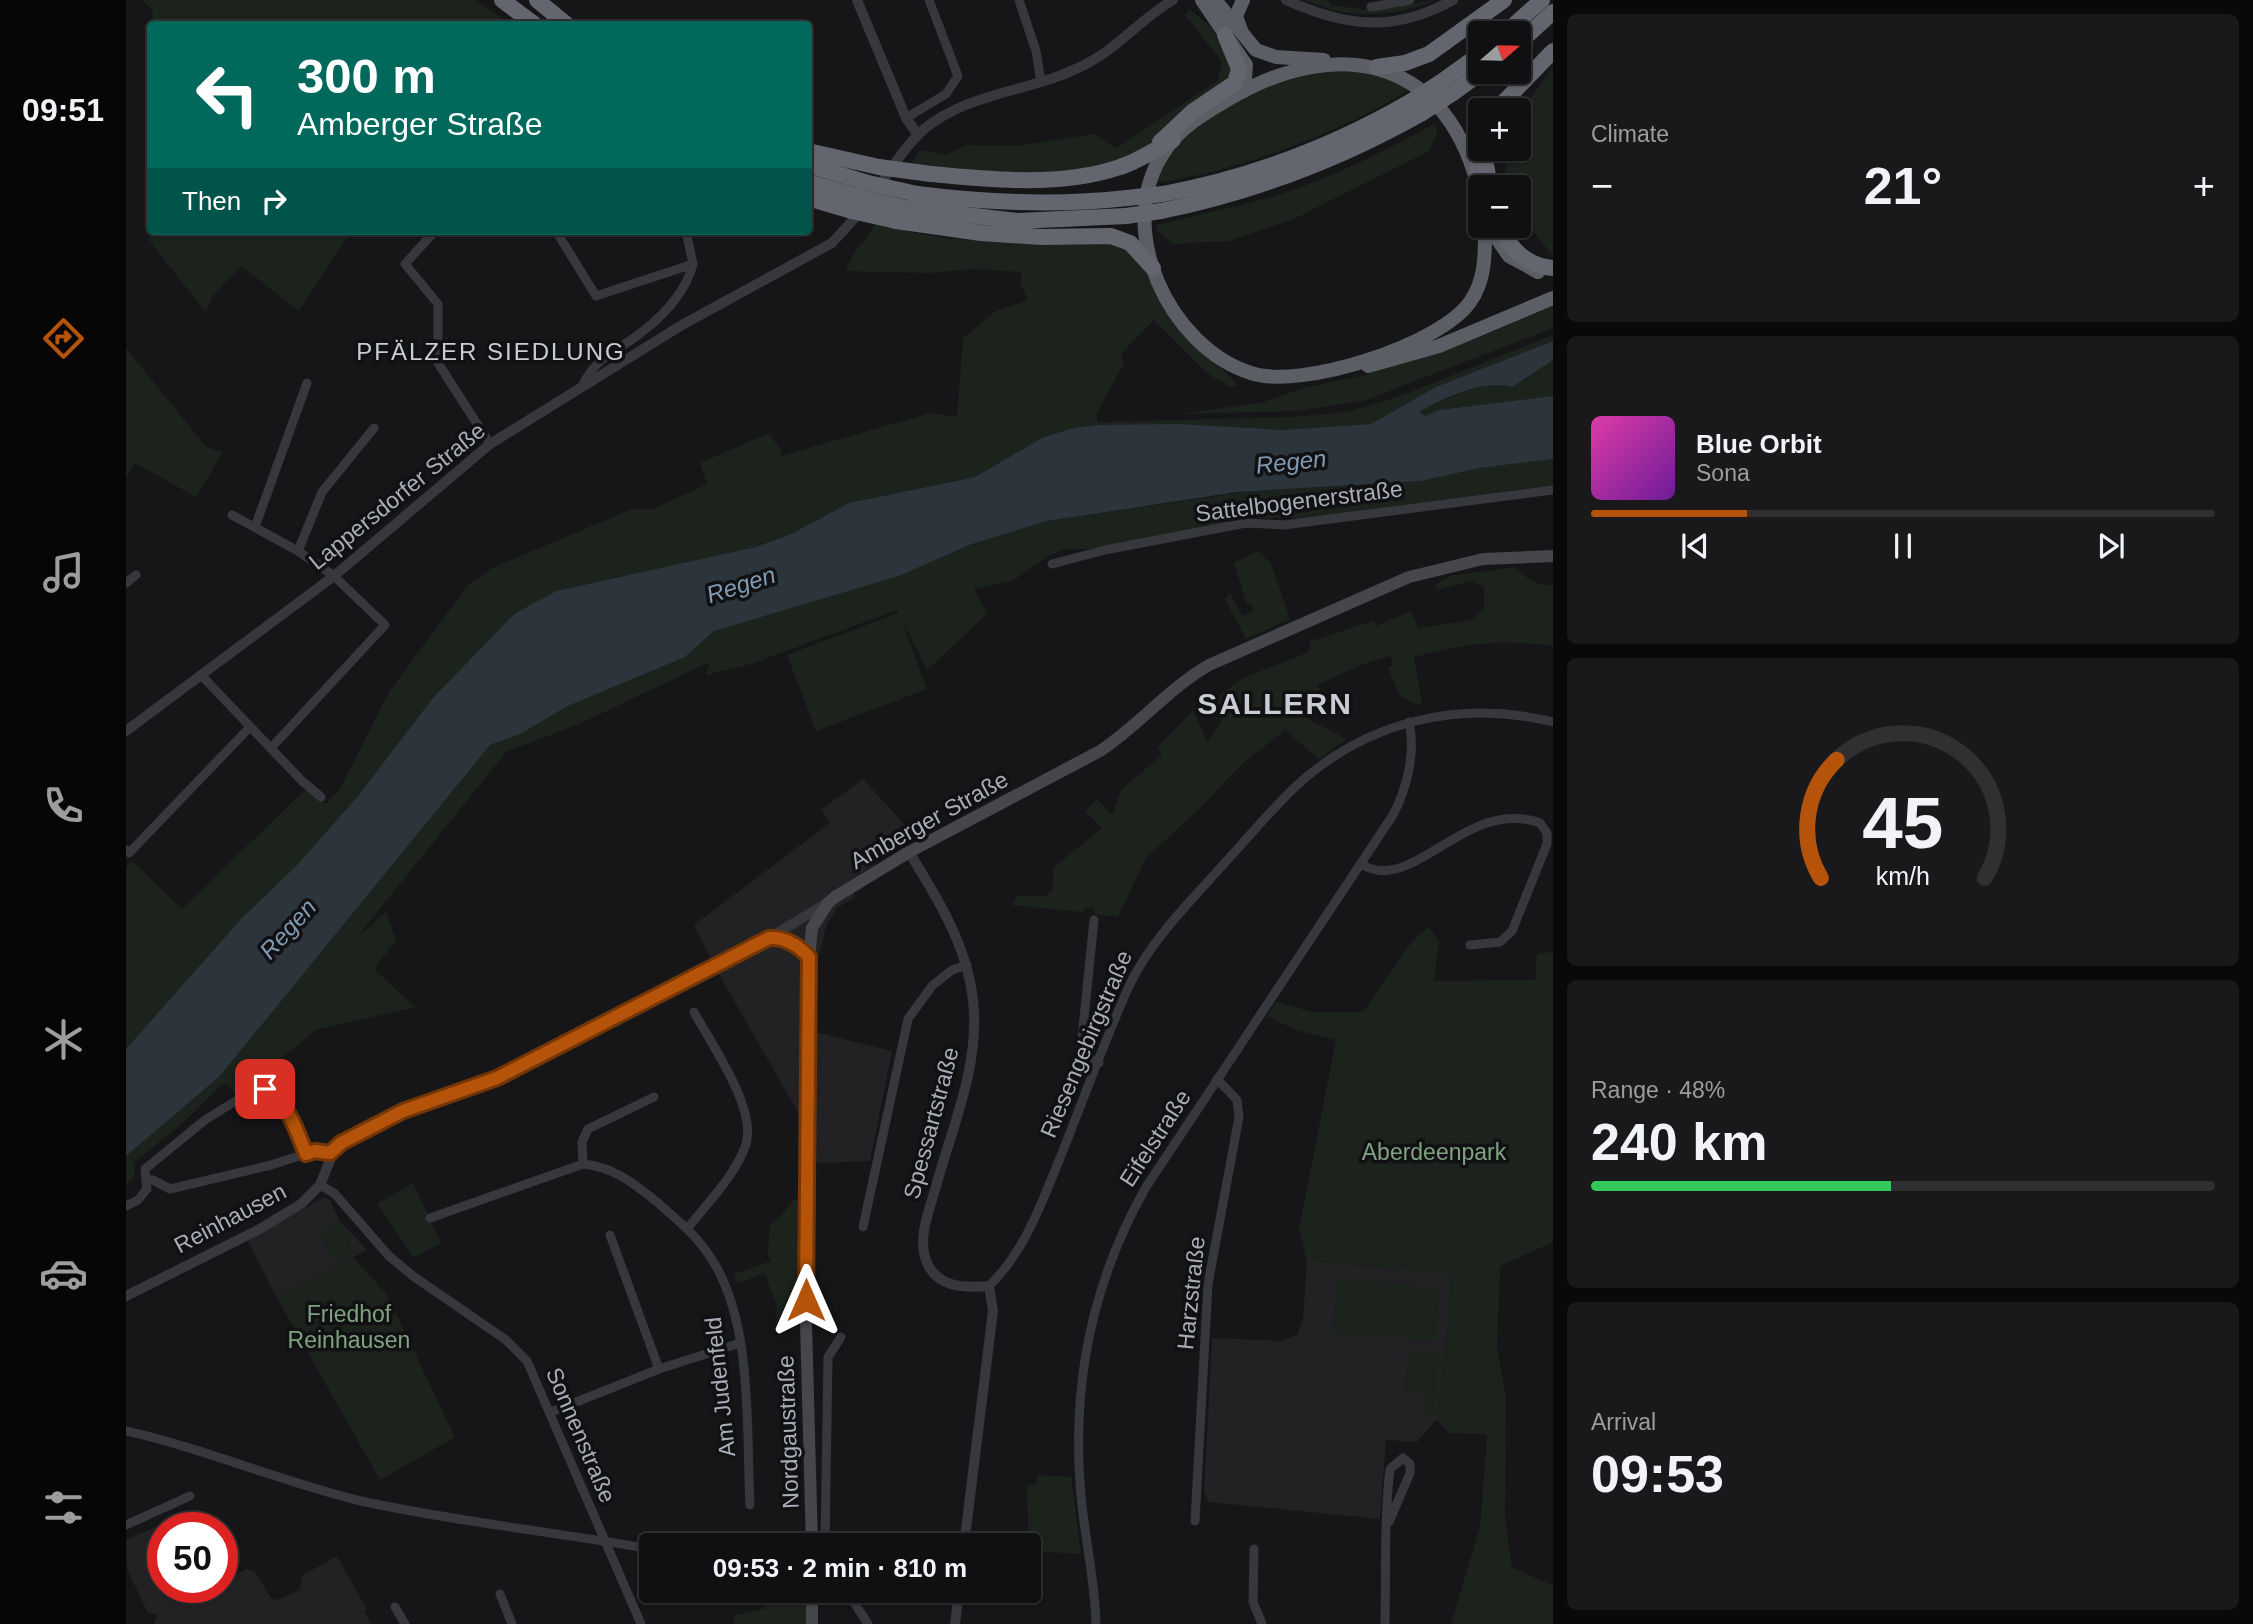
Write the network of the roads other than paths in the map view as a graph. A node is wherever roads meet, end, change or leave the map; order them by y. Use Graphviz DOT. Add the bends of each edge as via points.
graph roads {
  1 [pos="502,0"];
  2 [pos="537,0"];
  3 [pos="857,0"];
  4 [pos="929,0"];
  5 [pos="1173,0"];
  6 [pos="1202,0"];
  7 [pos="1215,0"];
  8 [pos="1243,0"];
  9 [pos="1286,0"];
  10 [pos="1410,0"];
  11 [pos="1453,0"];
  12 [pos="1504,0"];
  13 [pos="1542,0"];
  14 [pos="1020,1"];
  15 [pos="1371,7"];
  16 [pos="1553,12"];
  17 [pos="530,21"];
  18 [pos="562,21"];
  19 [pos="1519,21"];
  20 [pos="1531,32"];
  21 [pos="1226,35"];
  22 [pos="1249,43"];
  23 [pos="1553,51"];
  24 [pos="1332,63"];
  25 [pos="1468,66"];
  26 [pos="1377,68"];
  27 [pos="1468,78"];
  28 [pos="1041,82"];
  29 [pos="1447,88"];
  30 [pos="1244,90"];
  31 [pos="1508,98"];
  32 [pos="1416,107"];
  33 [pos="906,118"];
  34 [pos="918,135"];
  35 [pos="1173,140"];
  36 [pos="812,151"];
  37 [pos="1148,153"];
  38 [pos="812,167"];
  39 [pos="1477,175"];
  40 [pos="812,183"];
  41 [pos="859,197"];
  42 [pos="812,198"];
  43 [pos="901,214"];
  44 [pos="431,235"];
  45 [pos="558,235"];
  46 [pos="687,235"];
  47 [pos="1486,238"];
  48 [pos="1495,238"];
  49 [pos="1505,238"];
  50 [pos="693,264"];
  51 [pos="1153,268"];
  52 [pos="1553,268"];
  53 [pos="1553,274"];
  54 [pos="1553,298"];
  55 [pos="1318,372"];
  56 [pos="307,383"];
  57 [pos="583,385"];
  58 [pos="374,428"];
  59 [pos="490,444"];
  60 [pos="1553,490"];
  61 [pos="232,515"];
  62 [pos="255,527"];
  63 [pos="298,551"];
  64 [pos="1553,556"];
  65 [pos="1052,564"];
  66 [pos="136,575"];
  67 [pos="334,576"];
  68 [pos="126,583"];
  69 [pos="201,675"];
  70 [pos="1409,722"];
  71 [pos="1553,722"];
  72 [pos="250,727"];
  73 [pos="126,730"];
  74 [pos="271,748"];
  75 [pos="321,797"];
  76 [pos="127,851"];
  77 [pos="909,852"];
  78 [pos="1361,864"];
  79 [pos="828,903"];
  80 [pos="1094,920"];
  81 [pos="769,938"];
  82 [pos="1470,945"];
  83 [pos="809,957"];
  84 [pos="967,965"];
  85 [pos="694,1012"];
  86 [pos="1099,1063"];
  87 [pos="1217,1079"];
  88 [pos="654,1097"];
  89 [pos="330,1153"];
  90 [pos="306,1154"];
  91 [pos="583,1164"];
  92 [pos="146,1180"];
  93 [pos="320,1185"];
  94 [pos="126,1206"];
  95 [pos="430,1218"];
  96 [pos="863,1227"];
  97 [pos="688,1228"];
  98 [pos="610,1235"];
  99 [pos="989,1286"];
  100 [pos="126,1296"];
  101 [pos="841,1337"];
  102 [pos="740,1343"];
  103 [pos="659,1369"];
  104 [pos="551,1412"];
  105 [pos="126,1431"];
  106 [pos="190,1496"];
  107 [pos="750,1505"];
  108 [pos="1195,1521"];
  109 [pos="1389,1522"];
  110 [pos="126,1525"];
  111 [pos="812,1533"];
  112 [pos="825,1533"];
  113 [pos="966,1533"];
  114 [pos="606,1541"];
  115 [pos="639,1547"];
  116 [pos="1254,1549"];
  117 [pos="500,1594"];
  118 [pos="812,1603"];
  119 [pos="854,1603"];
  120 [pos="958,1603"];
  121 [pos="395,1607"];
  122 [pos="405,1624"];
  123 [pos="512,1624"];
  124 [pos="640,1624"];
  125 [pos="812,1624"];
  126 [pos="867,1624"];
  127 [pos="956,1624"];
  128 [pos="1096,1624"];
  129 [pos="1262,1624"];
  130 [pos="1385,1624"];
  1 -- 17 [label="highway"];
  2 -- 18 [label="highway"];
  3 -- 33 [label="street"];
  4 -- 33 [label="street" via="958,76 946,94"];
  5 -- 28 [label="street, Lappersdorfer Straße" via="1111,50"];
  6 -- 21 [label="highway"];
  7 -- 22 [label="highway"];
  8 -- 22 [label="highway" via="1236,16"];
  9 -- 11 [label="street" via="1328,18 1373,24 1404,20"];
  10 -- 15 [label="street"];
  12 -- 26 [label="highway" via="1429,54"];
  13 -- 19 [label="highway"];
  14 -- 28 [label="street"];
  16 -- 20 [label="highway"];
  21 -- 30 [label="highway" via="1246,65"];
  21 -- 37 [label="highway" via="1239,69 1235,83 1192,112"];
  22 -- 24 [label="highway" via="1266,55"];
  23 -- 31 [label="highway"];
  24 -- 26 [label="highway"];
  24 -- 30 [label="highway"];
  25 -- 29 [label="highway"];
  26 -- 39 [label="highway" via="1405,79 1433,102 1458,136"];
  27 -- 29 [label="highway"];
  28 -- 34 [label="street, Lappersdorfer Straße" via="949,113"];
  29 -- 32 [label="highway, bridge"];
  30 -- 35 [label="highway"];
  32 -- 41 [label="highway, bridge" via="1292,158 1163,194 1058,205 917,194"];
  32 -- 43 [label="highway, bridge" via="1347,153 1277,181 1161,211 1018,221"];
  33 -- 34 [label="street"];
  34 -- 57 [label="street, Lappersdorfer Straße" via="853,224 832,243"];
  35 -- 37 [label="highway"];
  35 -- 51 [label="highway" via="1149,186 1145,223"];
  36 -- 37 [label="highway, bridge" via="879,167 1012,180 1107,171"];
  38 -- 41 [label="highway"];
  40 -- 41 [label="highway"];
  41 -- 42 [label="highway"];
  41 -- 43 [label="highway, bridge"];
  43 -- 51 [label="highway" via="981,233 1111,236 1130,243"];
  44 -- 59 [label="street" via="405,264 438,304 438,363"];
  45 -- 50 [label="street" via="596,296"];
  46 -- 50 [label="street"];
  47 -- 55 [label="highway" via="1481,279 1459,315 1405,345"];
  48 -- 53 [label="highway" via="1515,261"];
  49 -- 52 [label="highway" via="1530,262"];
  50 -- 57 [label="street" via="683,288 660,316 593,365"];
  51 -- 55 [label="highway" via="1184,325 1226,362 1273,378"];
  54 -- 55 [label="highway" via="1439,346 1378,364"];
  56 -- 62 [label="street"];
  57 -- 59 [label="street, Lappersdorfer Straße"];
  58 -- 63 [label="street" via="322,492"];
  59 -- 67 [label="street, Lappersdorfer Straße"];
  60 -- 65 [label="street, Sattelbogenerstraße" via="1284,525 1246,523"];
  61 -- 62 [label="street"];
  62 -- 63 [label="street"];
  63 -- 67 [label="street"];
  64 -- 77 [label="main road, Amberger Straße" via="1483,559 1431,570 1244,648 1192,674 1100,751"];
  66 -- 68 [label="street"];
  67 -- 69 [label="street, Lappersdorfer Straße"];
  67 -- 74 [label="street" via="385,625"];
  69 -- 72 [label="street"];
  69 -- 73 [label="street, Lappersdorfer Straße"];
  70 -- 71 [label="street, Riesengebirgstraße" via="1446,714 1494,712"];
  70 -- 78 [label="street, Eifelstraße" via="1409,761 1401,799"];
  70 -- 86 [label="street, Riesengebirgstraße" via="1361,741 1316,769 1251,834 1151,947"];
  72 -- 74 [label="street"];
  72 -- 76 [label="street"];
  74 -- 75 [label="street"];
  77 -- 79 [label="main road, Amberger Straße"];
  77 -- 84 [label="street, Spessartstraße" via="948,917"];
  78 -- 82 [label="street" via="1377,872 1401,869 1479,825 1511,820 1540,823 1547,844 1512,931 1500,942"];
  78 -- 87 [label="street, Eifelstraße"];
  79 -- 81 [label="street, Amberger Straße"];
  79 -- 83 [label="main road, Nordgaustraße" via="813,928"];
  80 -- 86 [label="street" via="1081,1046 1086,1056"];
  81 -- 83 [label="street" via="794,944"];
  81 -- 89 [label="street, Amberger Straße" via="497,1078 403,1111"];
  83 -- 111 [label="main road, Nordgaustraße" via="806,1323"];
  84 -- 96 [label="street" via="932,986 908,1019"];
  84 -- 99 [label="street, Spessartstraße" via="974,1014 973,1051 928,1218 924,1252 931,1270 948,1284"];
  85 -- 97 [label="street" via="743,1104 748,1134 734,1166"];
  86 -- 99 [label="street, Riesengebirgstraße" via="1029,1231 1008,1267"];
  87 -- 108 [label="street, Harzstraße" via="1237,1100 1238,1117 1208,1284"];
  87 -- 128 [label="street, Eifelstraße" via="1130,1214 1092,1318 1081,1382 1078,1462"];
  88 -- 91 [label="street" via="588,1129 582,1142"];
  89 -- 90 [label="street"];
  89 -- 93 [label="street, Reinhausen"];
  90 -- 92 [label="street" via="170,1189"];
  90 -- 92 [label="street" via="280,1101 258,1087 205,1120 145,1169"];
  91 -- 95 [label="street"];
  91 -- 97 [label="street, Am Judenfeld" via="621,1174"];
  92 -- 94 [label="street" via="147,1189"];
  93 -- 100 [label="street, Reinhausen" via="276,1220"];
  93 -- 104 [label="street, Sonnenstraße" via="334,1193 389,1256 413,1276 514,1346 534,1371"];
  97 -- 102 [label="street, Am Judenfeld" via="717,1268"];
  98 -- 103 [label="street"];
  99 -- 113 [label="street" via="992,1321"];
  101 -- 112 [label="street" via="828,1357"];
  102 -- 103 [label="street"];
  102 -- 107 [label="street, Am Judenfeld"];
  103 -- 104 [label="street"];
  104 -- 114 [label="street, Sonnenstraße"];
  105 -- 114 [label="street" via="362,1501 517,1530"];
  106 -- 110 [label="street"];
  109 -- 109 [label="street" via="1410,1473 1410,1464 1403,1458 1390,1469"];
  109 -- 130 [label="street"];
  114 -- 115 [label="street"];
  114 -- 124 [label="street, Sonnenstraße"];
  116 -- 129 [label="street" via="1253,1602"];
  117 -- 123 [label="street"];
  118 -- 125 [label="main road"];
  119 -- 126 [label="street"];
  120 -- 127 [label="street"];
  121 -- 122 [label="street"];
}
